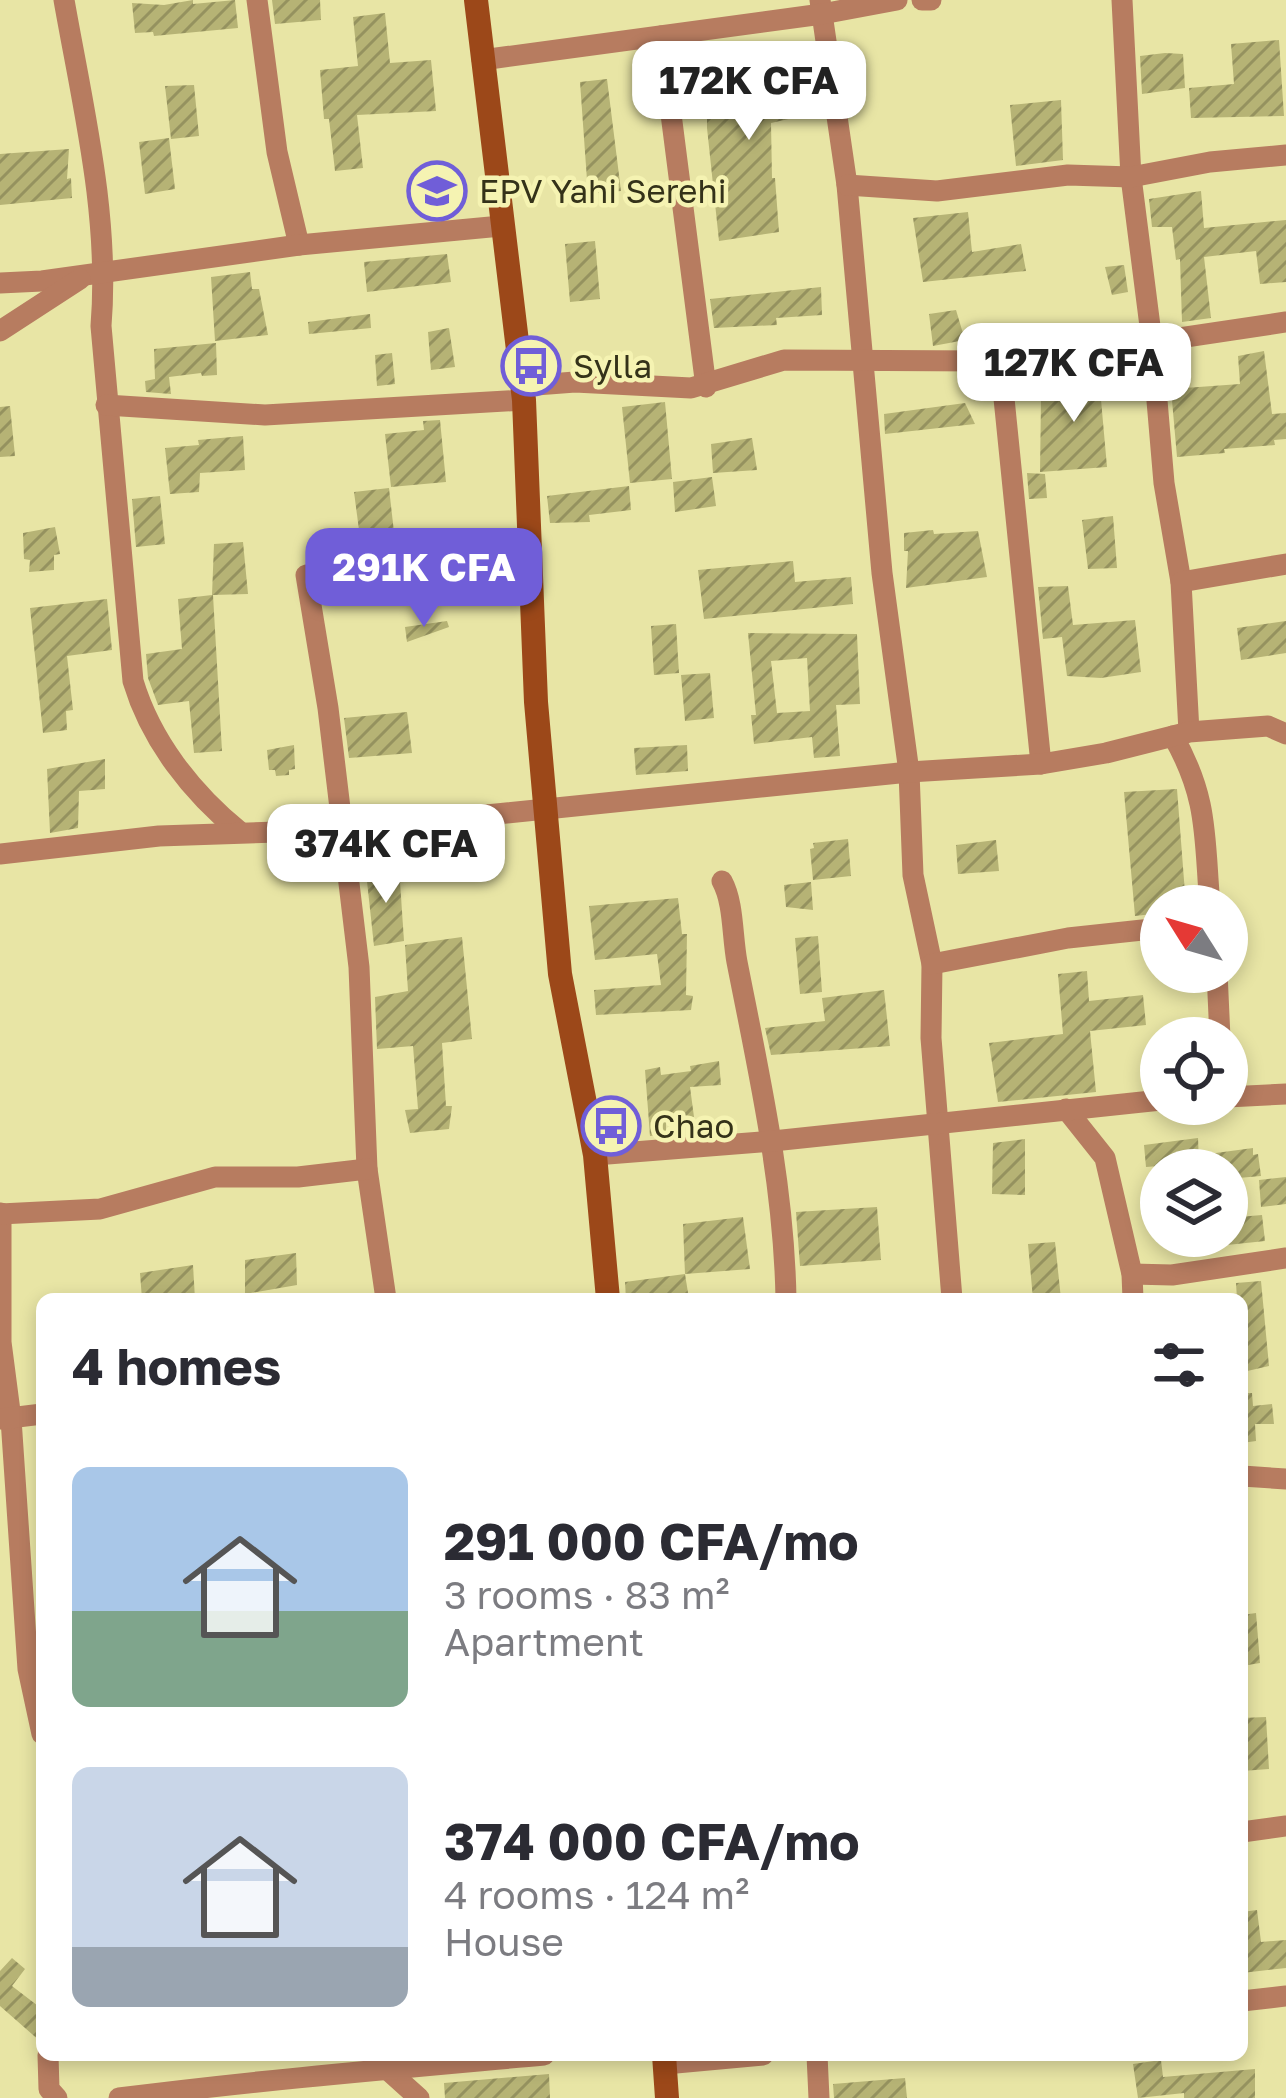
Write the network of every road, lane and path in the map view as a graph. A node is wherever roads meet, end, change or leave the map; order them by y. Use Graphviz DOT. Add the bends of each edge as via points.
graph roads {
  1 [pos="64,0"];
  2 [pos="257,0"];
  3 [pos="476,0"];
  4 [pos="897,0"];
  5 [pos="1122,0"];
  6 [pos="821,7"];
  7 [pos="661,36"];
  8 [pos="482,60"];
  9 [pos="1286,155"];
  10 [pos="1131,177"];
  11 [pos="847,185"];
  12 [pos="501,226"];
  13 [pos="299,245"];
  14 [pos="96,273"];
  15 [pos="0,284"];
  16 [pos="1286,322"];
  17 [pos="0,331"];
  18 [pos="1153,342"];
  19 [pos="860,358"];
  20 [pos="1000,359"];
  21 [pos="706,387"];
  22 [pos="524,393"];
  23 [pos="106,405"];
  24 [pos="1286,564"];
  25 [pos="306,575"];
  26 [pos="1181,582"];
  27 [pos="1181,734"];
  28 [pos="1286,734"];
  29 [pos="1041,764"];
  30 [pos="909,772"];
  31 [pos="545,810"];
  32 [pos="340,830"];
  33 [pos="240,832"];
  34 [pos="0,854"];
  35 [pos="722,881"];
  36 [pos="1208,885"];
  37 [pos="1140,930"];
  38 [pos="932,964"];
  39 [pos="1286,1094"];
  40 [pos="1248,1096"];
  41 [pos="1140,1102"];
  42 [pos="1066,1109"];
  43 [pos="936,1121"];
  44 [pos="773,1141"];
  45 [pos="596,1155"];
  46 [pos="367,1169"];
  47 [pos="0,1214"];
  48 [pos="1286,1258"];
  49 [pos="1132,1274"];
  50 [pos="385,1293"];
  51 [pos="608,1293"];
  52 [pos="786,1293"];
  53 [pos="951,1293"];
  54 [pos="1133,1293"];
  55 [pos="36,1415"];
  56 [pos="6,1419"];
  57 [pos="1248,1476"];
  58 [pos="1286,1479"];
  59 [pos="36,1707"];
  60 [pos="1286,1826"];
  61 [pos="1248,1831"];
  62 [pos="1286,1996"];
  63 [pos="1248,1999"];
  64 [pos="48,2061"];
  65 [pos="448,2061"];
  66 [pos="664,2061"];
  67 [pos="817,2061"];
  68 [pos="393,2084"];
  69 [pos="57,2098"];
  70 [pos="119,2098"];
  71 [pos="419,2098"];
  72 [pos="667,2098"];
  73 [pos="819,2098"];
  1 -- 14 [label="street" via="100,199"];
  2 -- 13 [label="street"];
  3 -- 8 [label="street"];
  4 -- 6 [label="street"];
  5 -- 10 [label="street"];
  6 -- 7 [label="street"];
  6 -- 11 [label="street"];
  7 -- 8 [label="street"];
  7 -- 21 [label="street"];
  8 -- 12 [label="street"];
  9 -- 10 [label="street"];
  10 -- 11 [label="street" via="1068,175 938,191"];
  10 -- 18 [label="street"];
  11 -- 19 [label="street"];
  12 -- 13 [label="street"];
  12 -- 22 [label="street"];
  13 -- 14 [label="street"];
  14 -- 15 [label="street"];
  14 -- 17 [label="street"];
  14 -- 23 [label="street"];
  16 -- 18 [label="street"];
  18 -- 20 [label="street"];
  18 -- 26 [label="street"];
  19 -- 20 [label="street"];
  19 -- 21 [label="street" via="764,363"];
  19 -- 30 [label="street"];
  20 -- 29 [label="street"];
  21 -- 22 [label="street" via="575,382"];
  22 -- 23 [label="street" via="265,415"];
  22 -- 31 [label="street"];
  23 -- 33 [label="street" via="137,695 188,780"];
  24 -- 26 [label="street"];
  25 -- 32 [label="street"];
  26 -- 27 [label="street"];
  27 -- 28 [label="street" via="1268,726"];
  27 -- 29 [label="street"];
  27 -- 36 [label="street" via="1201,798"];
  29 -- 30 [label="street"];
  30 -- 31 [label="street"];
  30 -- 38 [label="street" via="913,875"];
  31 -- 32 [label="street"];
  31 -- 45 [label="street" via="560,974"];
  32 -- 33 [label="street"];
  32 -- 46 [label="street" via="359,967"];
  33 -- 34 [label="street"];
  35 -- 44 [label="street"];
  37 -- 38 [label="street"];
  38 -- 43 [label="street"];
  39 -- 40 [label="street"];
  41 -- 42 [label="street"];
  42 -- 43 [label="street"];
  42 -- 49 [label="street" via="1106,1158"];
  43 -- 44 [label="street"];
  43 -- 53 [label="street"];
  44 -- 45 [label="street"];
  44 -- 52 [label="street"];
  45 -- 51 [label="street"];
  46 -- 47 [label="street" via="214,1177 100,1209"];
  46 -- 50 [label="street"];
  47 -- 56 [label="street"];
  48 -- 49 [label="street"];
  49 -- 54 [label="street"];
  55 -- 56 [label="street"];
  56 -- 59 [label="street"];
  57 -- 58 [label="street"];
  60 -- 61 [label="street"];
  62 -- 63 [label="street"];
  64 -- 69 [label="street"];
  65 -- 68 [label="street"];
  66 -- 72 [label="street"];
  67 -- 73 [label="street"];
  68 -- 70 [label="street" via="274,2078"];
  68 -- 71 [label="street"];
}
